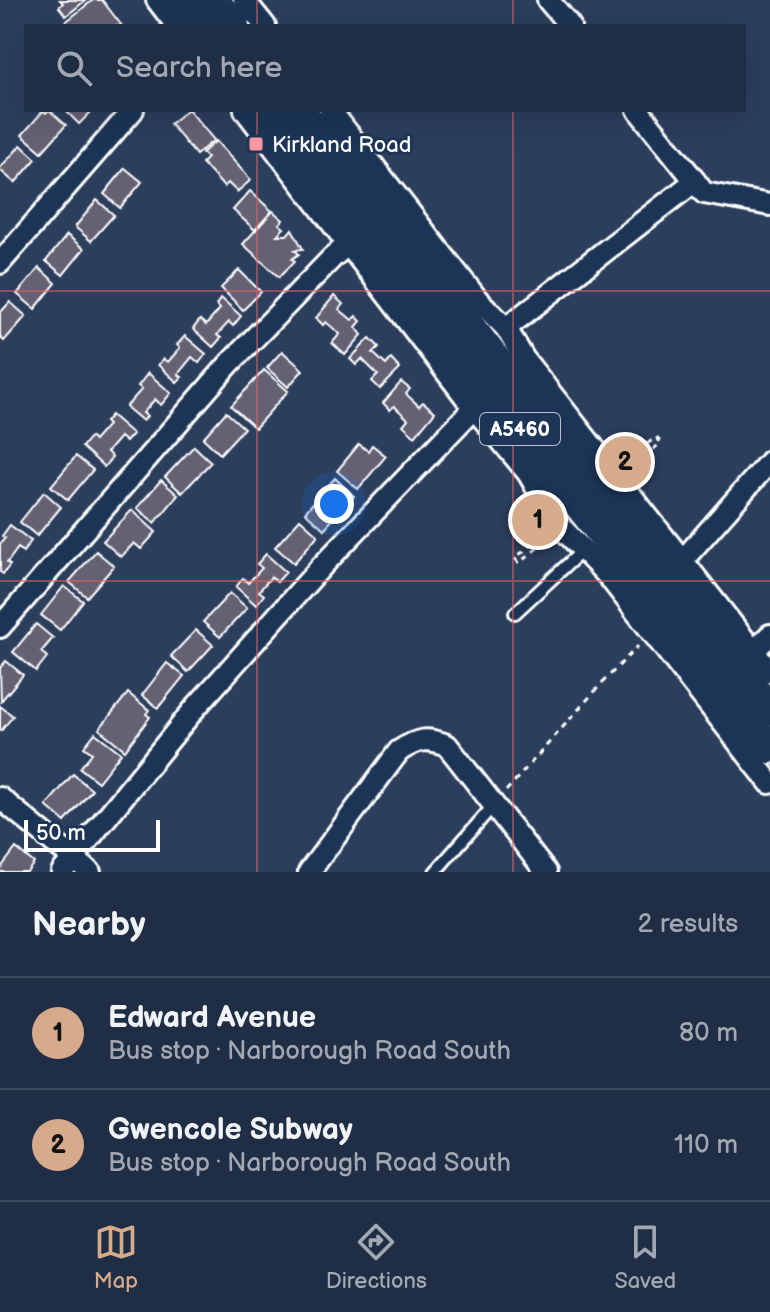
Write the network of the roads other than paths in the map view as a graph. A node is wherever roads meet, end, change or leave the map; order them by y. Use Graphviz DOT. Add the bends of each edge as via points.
graph roads {
  1 [pos="157,0"];
  2 [pos="184,0"];
  3 [pos="214,0"];
  4 [pos="244,0"];
  5 [pos="548,0"];
  6 [pos="175,24"];
  7 [pos="203,24"];
  8 [pos="232,24"];
  9 [pos="263,24"];
  10 [pos="568,24"];
  11 [pos="131,112"];
  12 [pos="247,112"];
  13 [pos="272,112"];
  14 [pos="302,112"];
  15 [pos="332,112"];
  16 [pos="640,112"];
  17 [pos="695,181"];
  18 [pos="770,205"];
  19 [pos="348,244"];
  20 [pos="0,263"];
  21 [pos="506,328"];
  22 [pos="474,408"];
  23 [pos="770,461"];
  24 [pos="582,551"];
  25 [pos="681,559"];
  26 [pos="515,613"];
  27 [pos="0,627"];
  28 [pos="770,635"];
  29 [pos="754,651"];
  30 [pos="770,672"];
  31 [pos="770,710"];
  32 [pos="770,748"];
  33 [pos="770,783"];
  34 [pos="0,798"];
  35 [pos="493,806"];
  36 [pos="68,865"];
  37 [pos="90,872"];
  38 [pos="309,872"];
  39 [pos="435,872"];
  40 [pos="546,872"];
  1 -- 6 [label="street"];
  2 -- 7 [label="main road"];
  3 -- 8 [label="main road"];
  4 -- 9 [label="street"];
  5 -- 10 [label="street"];
  11 -- 20 [label="street"];
  12 -- 19 [label="street"];
  13 -- 32 [label="main road, A5460"];
  14 -- 31 [label="main road, A5460"];
  15 -- 21 [label="street" via="478,300"];
  16 -- 17 [label="street"];
  17 -- 18 [label="street" via="704,193"];
  17 -- 21 [label="street"];
  19 -- 22 [label="street"];
  19 -- 27 [label="street" via="230,363"];
  21 -- 25 [label="street" via="524,359"];
  22 -- 24 [label="street"];
  22 -- 36 [label="street" via="196,707"];
  23 -- 25 [label="street"];
  24 -- 26 [label="lane"];
  24 -- 33 [label="street" via="609,577"];
  25 -- 29 [label="street"];
  28 -- 29 [label="street"];
  29 -- 30 [label="street"];
  34 -- 36 [label="street"];
  35 -- 38 [label="street" via="447,745 433,739 415,741 399,751"];
  35 -- 39 [label="lane"];
  35 -- 40 [label="street"];
  36 -- 37 [label="street"];
}
